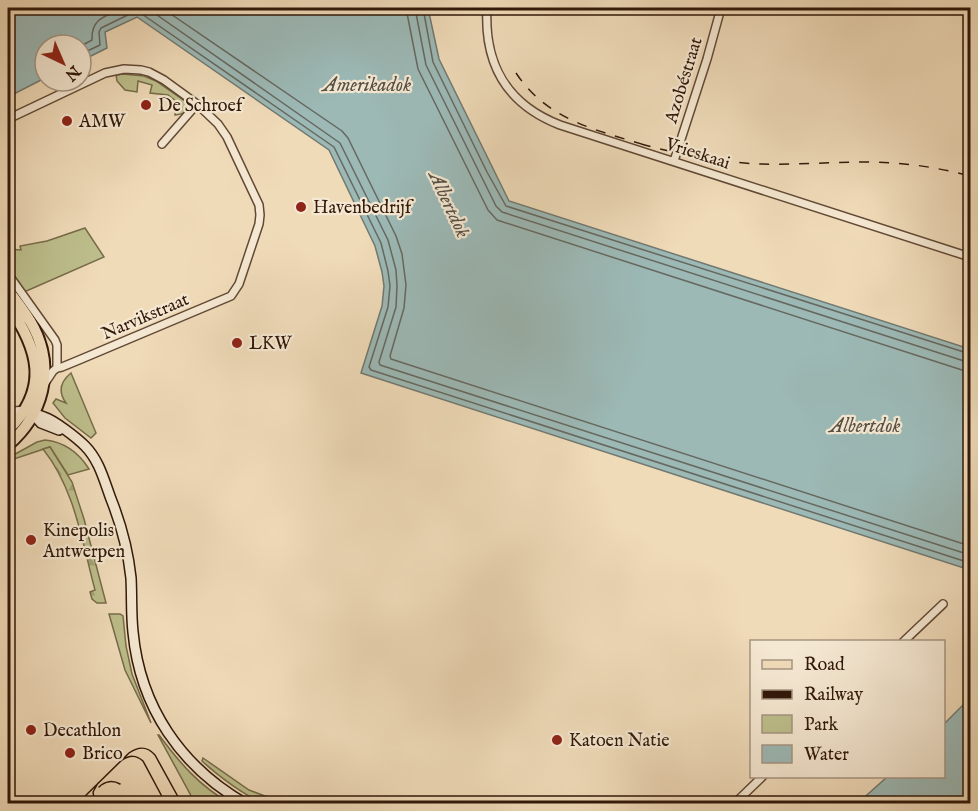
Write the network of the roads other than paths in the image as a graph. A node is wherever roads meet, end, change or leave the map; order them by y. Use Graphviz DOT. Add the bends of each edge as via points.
graph roads {
  1 [pos="487,8"];
  2 [pos="721,8"];
  3 [pos="197,104"];
  4 [pos="8,119"];
  5 [pos="162,144"];
  6 [pos="674,161"];
  7 [pos="970,257"];
  8 [pos="8,274"];
  9 [pos="8,290"];
  10 [pos="8,305"];
  11 [pos="40,363"];
  12 [pos="57,368"];
  13 [pos="44,384"];
  14 [pos="8,407"];
  15 [pos="29,412"];
  16 [pos="8,430"];
  17 [pos="8,445"];
  18 [pos="943,604"];
  19 [pos="905,640"];
  20 [pos="762,778"];
  21 [pos="246,804"];
  22 [pos="734,804"];
  1 -- 6 [label="street, Vrieskaai" via="486,32 496,68 514,96 528,108 560,125"];
  2 -- 6 [label="street, Azobéstraat"];
  3 -- 4 [label="street" via="149,72 118,69"];
  3 -- 5 [label="street"];
  3 -- 12 [label="street, Narvikstraat" via="227,137 259,205 259,224 239,284 231,296 220,302"];
  6 -- 7 [label="street, Vrieskaai"];
  8 -- 12 [label="street" via="55,340"];
  9 -- 11 [label="main road" via="36,331"];
  10 -- 11 [label="main road"];
  11 -- 13 [label="main road"];
  11 -- 15 [label="main road"];
  12 -- 13 [label="street"];
  13 -- 15 [label="main road" via="41,398"];
  14 -- 15 [label="street"];
  15 -- 16 [label="main road"];
  15 -- 17 [label="main road" via="18,435"];
  15 -- 21 [label="street" via="41,423 72,435 98,464 123,532 136,656 155,712 175,743 198,768"];
  18 -- 19 [label="street"];
  20 -- 22 [label="street"];
}
